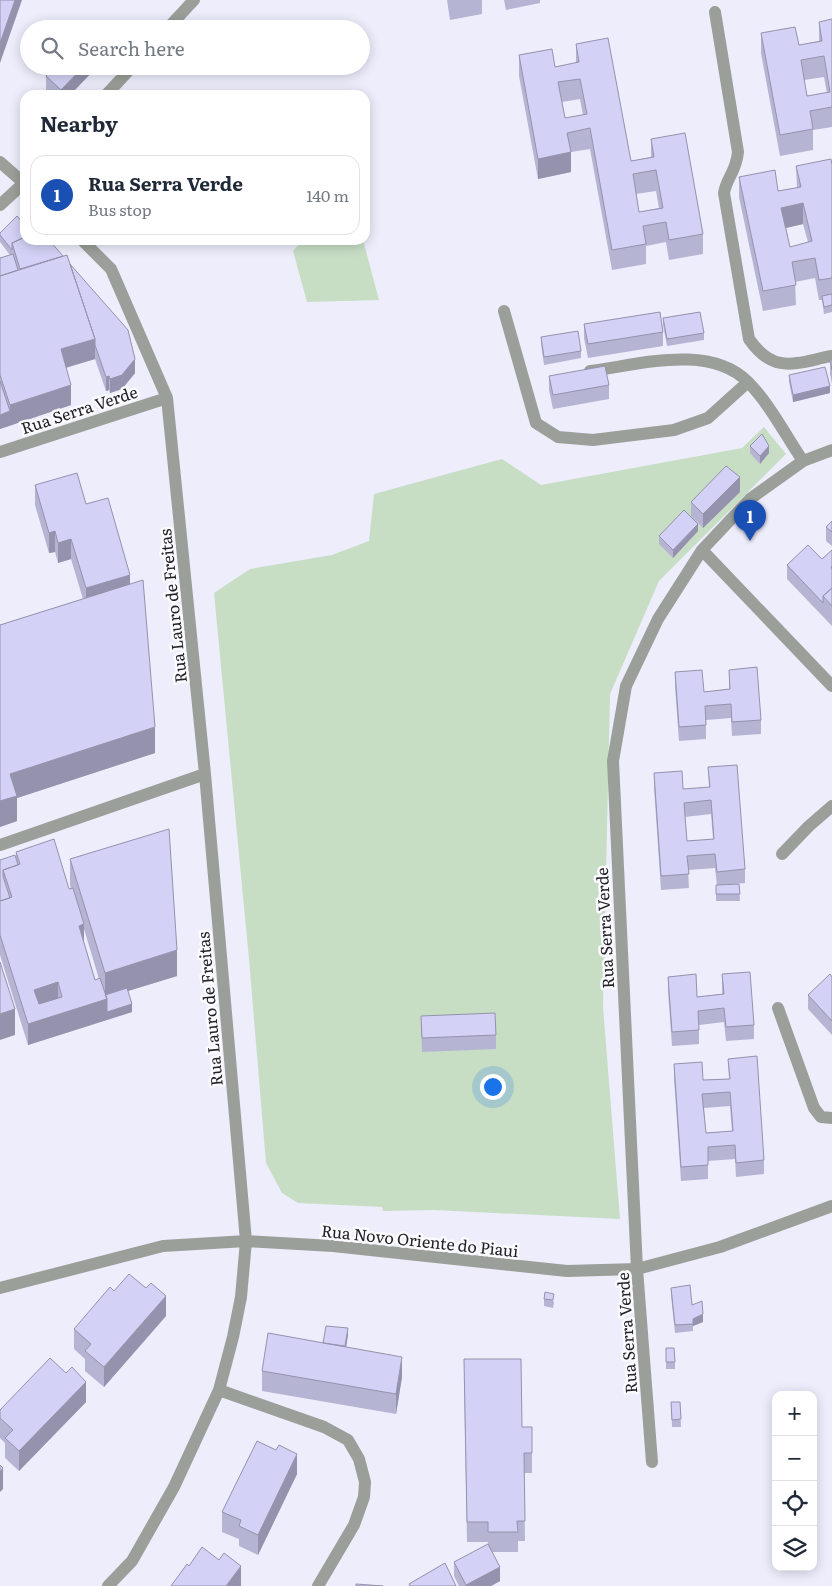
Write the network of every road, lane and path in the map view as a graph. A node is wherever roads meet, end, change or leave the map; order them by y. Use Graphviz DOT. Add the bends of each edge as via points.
graph roads {
  1 [pos="194,0"];
  2 [pos="715,12"];
  3 [pos="175,20"];
  4 [pos="124,75"];
  5 [pos="110,90"];
  6 [pos="0,162"];
  7 [pos="20,179"];
  8 [pos="20,187"];
  9 [pos="0,205"];
  10 [pos="87,245"];
  11 [pos="504,312"];
  12 [pos="832,356"];
  13 [pos="581,372"];
  14 [pos="748,382"];
  15 [pos="167,398"];
  16 [pos="832,450"];
  17 [pos="0,452"];
  18 [pos="803,461"];
  19 [pos="702,550"];
  20 [pos="832,686"];
  21 [pos="205,774"];
  22 [pos="832,806"];
  23 [pos="0,845"];
  24 [pos="782,854"];
  25 [pos="778,1008"];
  26 [pos="832,1118"];
  27 [pos="832,1206"];
  28 [pos="246,1242"];
  29 [pos="637,1269"];
  30 [pos="0,1288"];
  31 [pos="219,1390"];
  32 [pos="652,1462"];
  33 [pos="108,1586"];
  34 [pos="318,1586"];
  1 -- 3 [label="street"];
  2 -- 12 [label="street" via="738,152 737,167 726,183 724,193 749,339 770,361 787,364"];
  4 -- 5 [label="street"];
  6 -- 7 [label="street"];
  8 -- 9 [label="street"];
  10 -- 15 [label="street, Rua Lauro de Freitas" via="111,269"];
  11 -- 14 [label="street" via="536,423 558,437 593,440 674,430 708,418"];
  13 -- 14 [label="street" via="674,360 703,361 726,367"];
  14 -- 18 [label="street"];
  15 -- 17 [label="street, Rua Serra Verde"];
  15 -- 21 [label="street, Rua Lauro de Freitas"];
  16 -- 18 [label="street, Rua Serra Verde"];
  18 -- 19 [label="street, Rua Serra Verde" via="750,499"];
  19 -- 20 [label="street"];
  19 -- 29 [label="street, Rua Serra Verde" via="658,619 626,686 613,761"];
  21 -- 23 [label="street"];
  21 -- 28 [label="street, Rua Lauro de Freitas"];
  22 -- 24 [label="street"];
  25 -- 26 [label="street" via="814,1108 821,1117"];
  27 -- 29 [label="street, Rua Novo Oriente do Piaui" via="720,1247"];
  28 -- 29 [label="street, Rua Novo Oriente do Piaui" via="334,1246 567,1271"];
  28 -- 30 [label="street, Rua Novo Oriente do Piaui" via="163,1246"];
  28 -- 31 [label="street, Rua Lauro de Freitas" via="234,1337"];
  29 -- 32 [label="street, Rua Serra Verde"];
  31 -- 33 [label="street, Rua Lauro de Freitas" via="174,1487 132,1561"];
  31 -- 34 [label="street" via="324,1427 348,1440 359,1459 365,1482 364,1497 354,1525"];
}
